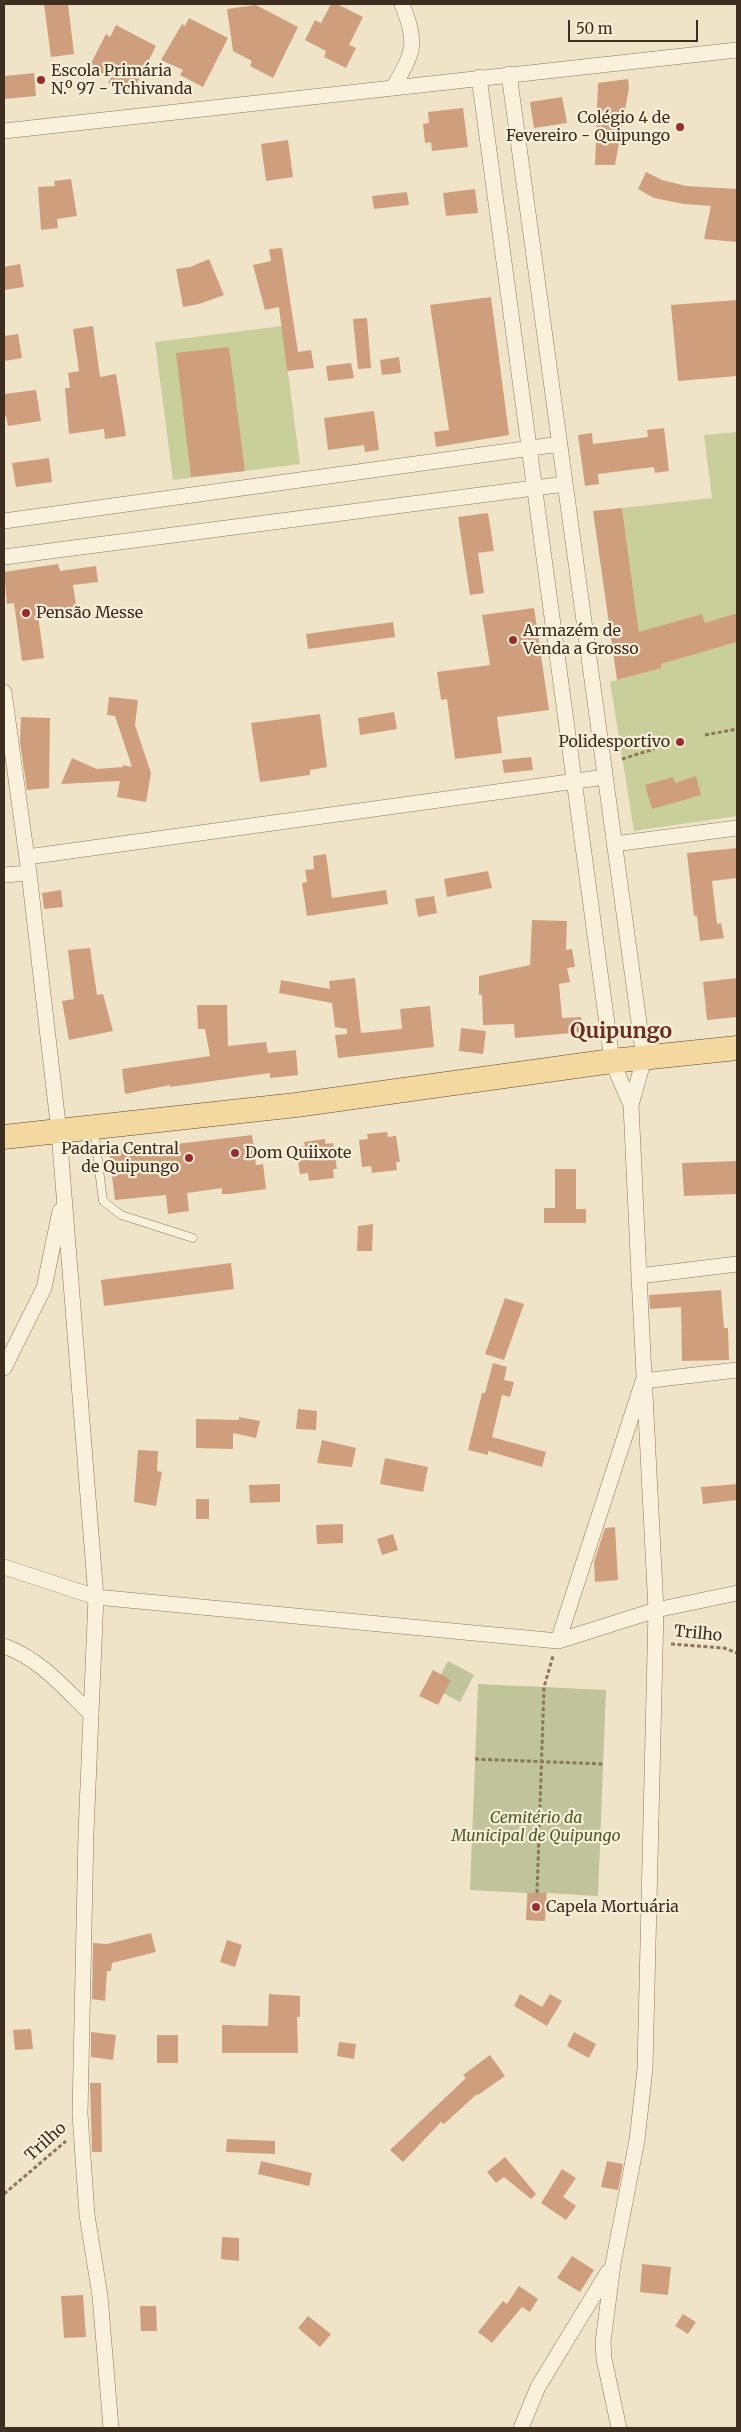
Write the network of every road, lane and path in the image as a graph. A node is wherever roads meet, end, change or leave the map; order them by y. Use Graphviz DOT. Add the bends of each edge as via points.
graph roads {
  1 [pos="402,4"];
  2 [pos="737,50"];
  3 [pos="509,74"];
  4 [pos="479,77"];
  5 [pos="394,86"];
  6 [pos="4,131"];
  7 [pos="560,444"];
  8 [pos="529,448"];
  9 [pos="565,484"];
  10 [pos="534,488"];
  11 [pos="4,521"];
  12 [pos="4,556"];
  13 [pos="4,692"];
  14 [pos="737,729"];
  15 [pos="705,735"];
  16 [pos="654,749"];
  17 [pos="622,759"];
  18 [pos="605,776"];
  19 [pos="574,781"];
  20 [pos="737,828"];
  21 [pos="614,844"];
  22 [pos="27,857"];
  23 [pos="29,873"];
  24 [pos="4,875"];
  25 [pos="737,1048"];
  26 [pos="644,1059"];
  27 [pos="612,1061"];
  28 [pos="631,1105"];
  29 [pos="94,1128"];
  30 [pos="60,1132"];
  31 [pos="4,1137"];
  32 [pos="63,1194"];
  33 [pos="193,1238"];
  34 [pos="737,1264"];
  35 [pos="638,1276"];
  36 [pos="4,1368"];
  37 [pos="737,1370"];
  38 [pos="644,1381"];
  39 [pos="4,1567"];
  40 [pos="737,1593"];
  41 [pos="96,1596"];
  42 [pos="656,1610"];
  43 [pos="558,1640"];
  44 [pos="655,1643"];
  45 [pos="4,1646"];
  46 [pos="737,1653"];
  47 [pos="90,1713"];
  48 [pos="475,1759"];
  49 [pos="542,1762"];
  50 [pos="603,1764"];
  51 [pos="537,1893"];
  52 [pos="81,2128"];
  53 [pos="4,2194"];
  54 [pos="613,2264"];
  55 [pos="111,2428"];
  56 [pos="520,2428"];
  57 [pos="619,2428"];
  1 -- 5 [label="street" via="413,33 409,61"];
  2 -- 3 [label="street"];
  3 -- 4 [label="street"];
  3 -- 7 [label="street"];
  4 -- 5 [label="street"];
  4 -- 8 [label="street"];
  5 -- 6 [label="street"];
  7 -- 8 [label="street"];
  7 -- 9 [label="street"];
  8 -- 10 [label="street"];
  8 -- 11 [label="street"];
  9 -- 10 [label="street"];
  9 -- 18 [label="street"];
  10 -- 12 [label="street"];
  10 -- 19 [label="street"];
  13 -- 22 [label="street"];
  14 -- 15 [label="path"];
  16 -- 17 [label="path"];
  18 -- 19 [label="street"];
  18 -- 21 [label="street"];
  19 -- 22 [label="street"];
  19 -- 27 [label="street"];
  20 -- 21 [label="street"];
  21 -- 26 [label="street"];
  22 -- 23 [label="street"];
  23 -- 24 [label="street"];
  23 -- 30 [label="street"];
  25 -- 26 [label="main road"];
  26 -- 27 [label="main road"];
  26 -- 28 [label="street"];
  27 -- 28 [label="street"];
  27 -- 29 [label="main road" via="296,1105"];
  28 -- 35 [label="street"];
  29 -- 30 [label="main road"];
  29 -- 33 [label="lane" via="103,1201 121,1215"];
  30 -- 31 [label="main road"];
  30 -- 32 [label="street"];
  32 -- 36 [label="street" via="44,1288"];
  32 -- 41 [label="street"];
  34 -- 35 [label="street"];
  35 -- 38 [label="street"];
  37 -- 38 [label="street"];
  38 -- 42 [label="street"];
  38 -- 43 [label="street"];
  39 -- 41 [label="street"];
  40 -- 42 [label="street"];
  41 -- 43 [label="street"];
  41 -- 47 [label="street"];
  42 -- 43 [label="street"];
  42 -- 44 [label="street"];
  43 -- 49 [label="path" via="544,1687"];
  44 -- 46 [label="path, Trilho" via="724,1648"];
  44 -- 54 [label="street" via="645,2069 637,2140"];
  45 -- 47 [label="street" via="39,1664"];
  47 -- 52 [label="street"];
  48 -- 49 [label="path"];
  49 -- 50 [label="path"];
  49 -- 51 [label="path"];
  52 -- 53 [label="path, Trilho"];
  52 -- 55 [label="street" via="87,2215 100,2296"];
  54 -- 56 [label="street" via="538,2388"];
  54 -- 57 [label="street" via="603,2342"];
}
